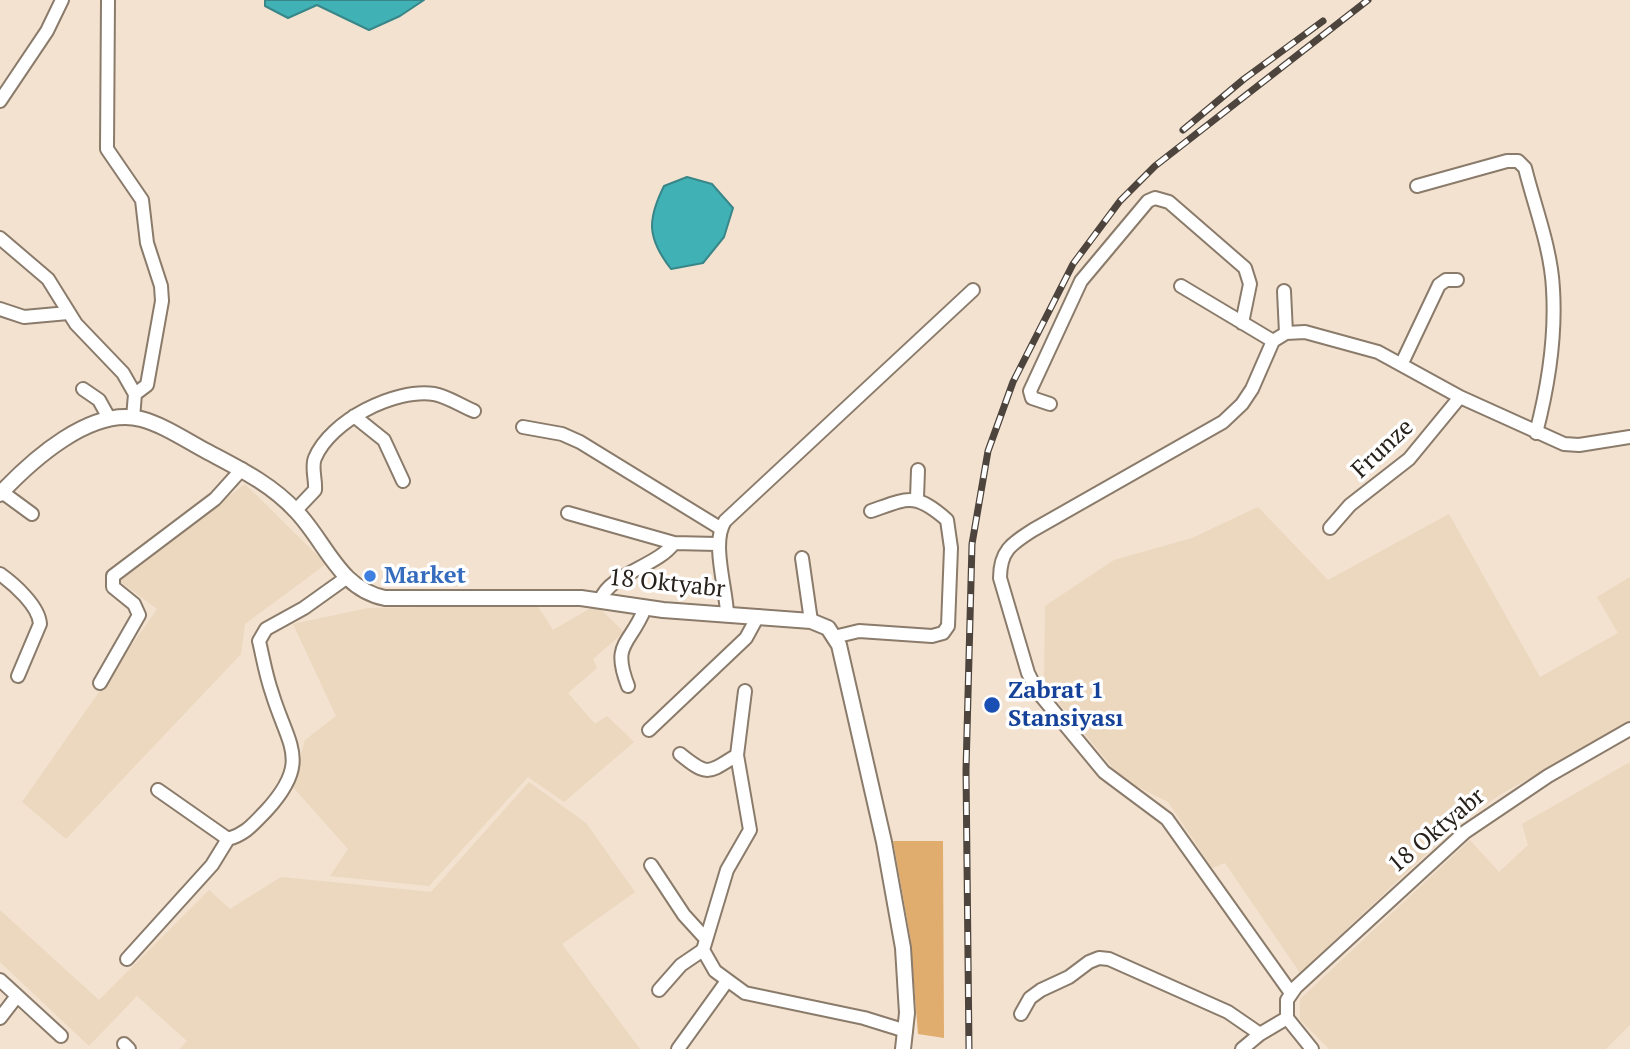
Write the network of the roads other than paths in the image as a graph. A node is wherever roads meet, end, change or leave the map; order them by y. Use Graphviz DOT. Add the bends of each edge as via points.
graph roads {
  1 [pos="62,0"];
  2 [pos="108,0"];
  3 [pos="0,101"];
  4 [pos="1417,186"];
  5 [pos="0,238"];
  6 [pos="1457,279"];
  7 [pos="1181,286"];
  8 [pos="973,290"];
  9 [pos="1284,291"];
  10 [pos="0,309"];
  11 [pos="68,313"];
  12 [pos="1242,323"];
  13 [pos="1286,334"];
  14 [pos="1273,341"];
  15 [pos="1402,363"];
  16 [pos="83,388"];
  17 [pos="135,394"];
  18 [pos="1460,397"];
  19 [pos="1050,404"];
  20 [pos="474,411"];
  21 [pos="354,416"];
  22 [pos="108,418"];
  23 [pos="134,418"];
  24 [pos="523,427"];
  25 [pos="1536,433"];
  26 [pos="1630,437"];
  27 [pos="242,469"];
  28 [pos="918,470"];
  29 [pos="403,481"];
  30 [pos="1,493"];
  31 [pos="917,498"];
  32 [pos="296,510"];
  33 [pos="871,511"];
  34 [pos="568,513"];
  35 [pos="32,514"];
  36 [pos="720,528"];
  37 [pos="1330,528"];
  38 [pos="674,543"];
  39 [pos="717,544"];
  40 [pos="802,558"];
  41 [pos="0,574"];
  42 [pos="346,578"];
  43 [pos="601,599"];
  44 [pos="645,608"];
  45 [pos="727,614"];
  46 [pos="758,616"];
  47 [pos="811,621"];
  48 [pos="834,637"];
  49 [pos="18,676"];
  50 [pos="100,683"];
  51 [pos="628,686"];
  52 [pos="746,691"];
  53 [pos="1630,729"];
  54 [pos="649,730"];
  55 [pos="680,754"];
  56 [pos="737,755"];
  57 [pos="158,790"];
  58 [pos="228,839"];
  59 [pos="651,865"];
  60 [pos="704,944"];
  61 [pos="127,959"];
  62 [pos="0,980"];
  63 [pos="727,981"];
  64 [pos="659,990"];
  65 [pos="1291,993"];
  66 [pos="17,996"];
  67 [pos="1021,1014"];
  68 [pos="0,1018"];
  69 [pos="1287,1018"];
  70 [pos="906,1031"];
  71 [pos="1260,1034"];
  72 [pos="61,1036"];
  73 [pos="678,1049"];
  74 [pos="903,1049"];
  75 [pos="1242,1049"];
  76 [pos="1312,1049"];
  1 -- 3 [label="street"];
  2 -- 17 [label="street" via="107,149 142,200 162,301 147,385"];
  4 -- 25 [label="street" via="1507,161 1518,160 1525,169 1553,289 1549,374"];
  5 -- 11 [label="street" via="48,279"];
  6 -- 15 [label="street" via="1439,285"];
  7 -- 12 [label="street"];
  8 -- 36 [label="street"];
  9 -- 13 [label="street"];
  10 -- 11 [label="street" via="23,317"];
  11 -- 17 [label="street" via="124,373"];
  12 -- 14 [label="street"];
  12 -- 19 [label="street" via="1250,284 1245,268 1169,202 1155,198 1081,281 1030,391 1032,398"];
  13 -- 14 [label="street"];
  13 -- 15 [label="street" via="1305,332"];
  14 -- 65 [label="street" via="1252,389 1234,413 1015,542 1004,550 1000,578 1037,691 1104,772 1167,820"];
  15 -- 18 [label="street"];
  16 -- 22 [label="street" via="99,400"];
  17 -- 23 [label="street"];
  18 -- 25 [label="street"];
  18 -- 37 [label="street, Frunze" via="1409,459 1350,505"];
  20 -- 21 [label="street" via="424,393 385,401"];
  21 -- 29 [label="street" via="384,440"];
  21 -- 32 [label="street" via="316,455 315,490"];
  22 -- 23 [label="street"];
  22 -- 30 [label="street" via="39,456"];
  23 -- 27 [label="street, 18 Oktyabr"];
  24 -- 36 [label="street" via="580,442"];
  25 -- 26 [label="street" via="1579,445"];
  27 -- 32 [label="street, 18 Oktyabr"];
  27 -- 50 [label="street" via="215,499 113,576 113,587 134,604 139,615"];
  28 -- 31 [label="street"];
  30 -- 35 [label="street"];
  31 -- 33 [label="street"];
  31 -- 48 [label="street" via="947,520 950,529 946,630 932,636 859,631"];
  32 -- 42 [label="street, 18 Oktyabr"];
  34 -- 38 [label="street"];
  36 -- 39 [label="street"];
  38 -- 39 [label="street"];
  38 -- 43 [label="street" via="608,588"];
  39 -- 45 [label="street"];
  40 -- 47 [label="street"];
  41 -- 49 [label="street" via="39,617"];
  42 -- 43 [label="street, 18 Oktyabr" via="370,595 385,598"];
  42 -- 58 [label="street" via="261,634 272,695 294,757 282,791 270,806 243,835"];
  43 -- 44 [label="street, 18 Oktyabr"];
  44 -- 45 [label="street, 18 Oktyabr"];
  44 -- 51 [label="street" via="622,647 619,662"];
  45 -- 46 [label="street, 18 Oktyabr"];
  46 -- 47 [label="street, 18 Oktyabr"];
  46 -- 54 [label="street" via="746,638"];
  47 -- 48 [label="street, 18 Oktyabr" via="828,628"];
  48 -- 70 [label="street" via="884,842 903,948"];
  52 -- 56 [label="street"];
  53 -- 65 [label="street, 18 Oktyabr" via="1548,776 1465,832"];
  55 -- 56 [label="street" via="700,771 709,772"];
  56 -- 60 [label="street" via="750,830 727,870"];
  57 -- 58 [label="street"];
  58 -- 61 [label="street" via="212,865"];
  59 -- 60 [label="street"];
  60 -- 63 [label="street" via="715,971"];
  60 -- 64 [label="street"];
  62 -- 66 [label="street"];
  63 -- 70 [label="street" via="745,993"];
  63 -- 73 [label="street"];
  65 -- 69 [label="street"];
  66 -- 68 [label="street"];
  66 -- 72 [label="street"];
  67 -- 71 [label="street" via="1030,998 1099,957 1228,1012"];
  69 -- 71 [label="street"];
  69 -- 76 [label="street"];
  70 -- 74 [label="street"];
  71 -- 75 [label="street"];
}
